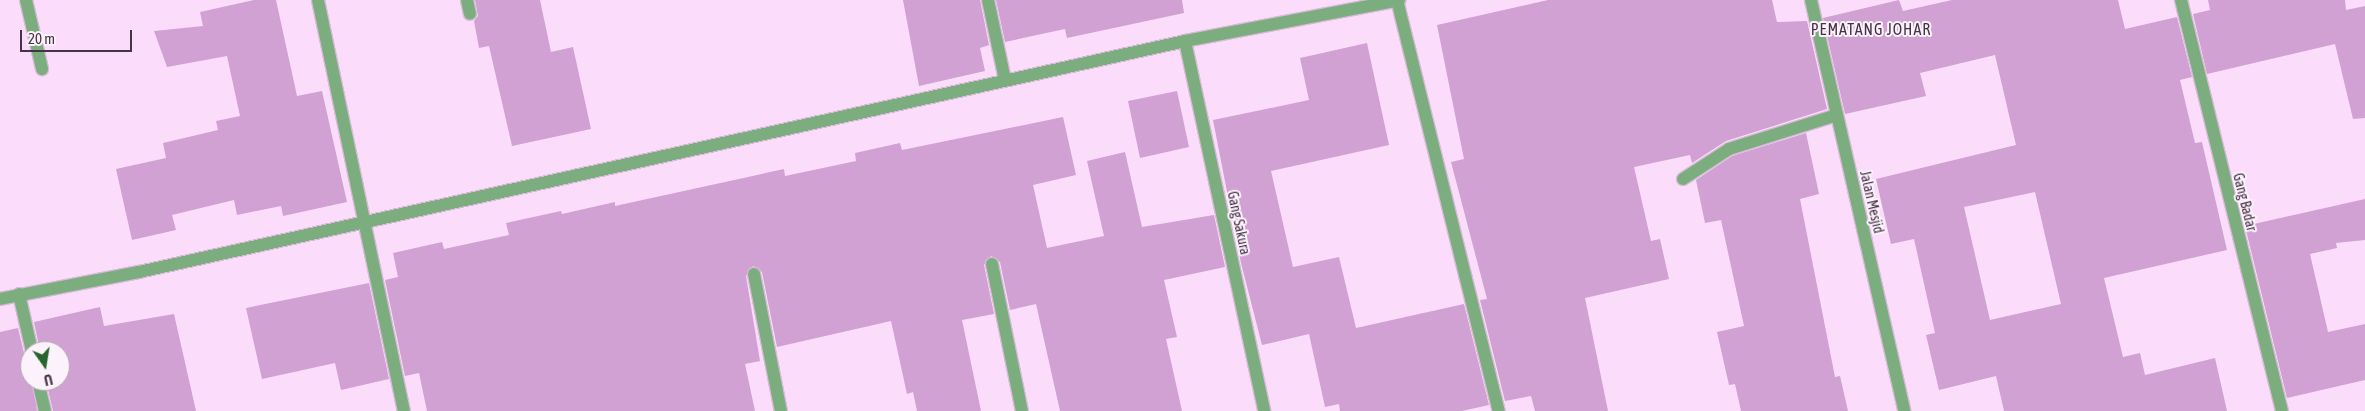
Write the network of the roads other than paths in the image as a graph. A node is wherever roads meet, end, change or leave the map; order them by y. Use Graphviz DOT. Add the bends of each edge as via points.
graph roads {
  1 [pos="26,0"];
  2 [pos="318,0"];
  3 [pos="467,0"];
  4 [pos="988,0"];
  5 [pos="1398,0"];
  6 [pos="1811,0"];
  7 [pos="2181,0"];
  8 [pos="470,14"];
  9 [pos="1185,41"];
  10 [pos="42,70"];
  11 [pos="1005,80"];
  12 [pos="1837,115"];
  13 [pos="1683,179"];
  14 [pos="364,219"];
  15 [pos="992,264"];
  16 [pos="754,274"];
  17 [pos="19,294"];
  18 [pos="0,299"];
  19 [pos="30,341"];
  20 [pos="40,391"];
  21 [pos="45,411"];
  22 [pos="404,411"];
  23 [pos="781,411"];
  24 [pos="1022,411"];
  25 [pos="1264,411"];
  26 [pos="1499,411"];
  27 [pos="1904,411"];
  28 [pos="2282,411"];
  1 -- 10 [label="street"];
  2 -- 14 [label="street"];
  3 -- 8 [label="street"];
  4 -- 11 [label="street"];
  5 -- 9 [label="street"];
  5 -- 26 [label="street"];
  6 -- 12 [label="street, Jalan Mesjid"];
  7 -- 28 [label="street, Gang Badar"];
  9 -- 11 [label="street"];
  9 -- 25 [label="street, Gang Sakura"];
  11 -- 14 [label="street"];
  12 -- 13 [label="street" via="1729,149"];
  12 -- 27 [label="street, Jalan Mesjid"];
  14 -- 17 [label="street" via="139,272"];
  14 -- 22 [label="street"];
  15 -- 24 [label="street"];
  16 -- 23 [label="street"];
  17 -- 18 [label="street"];
  17 -- 19 [label="street"];
  20 -- 21 [label="street"];
}
